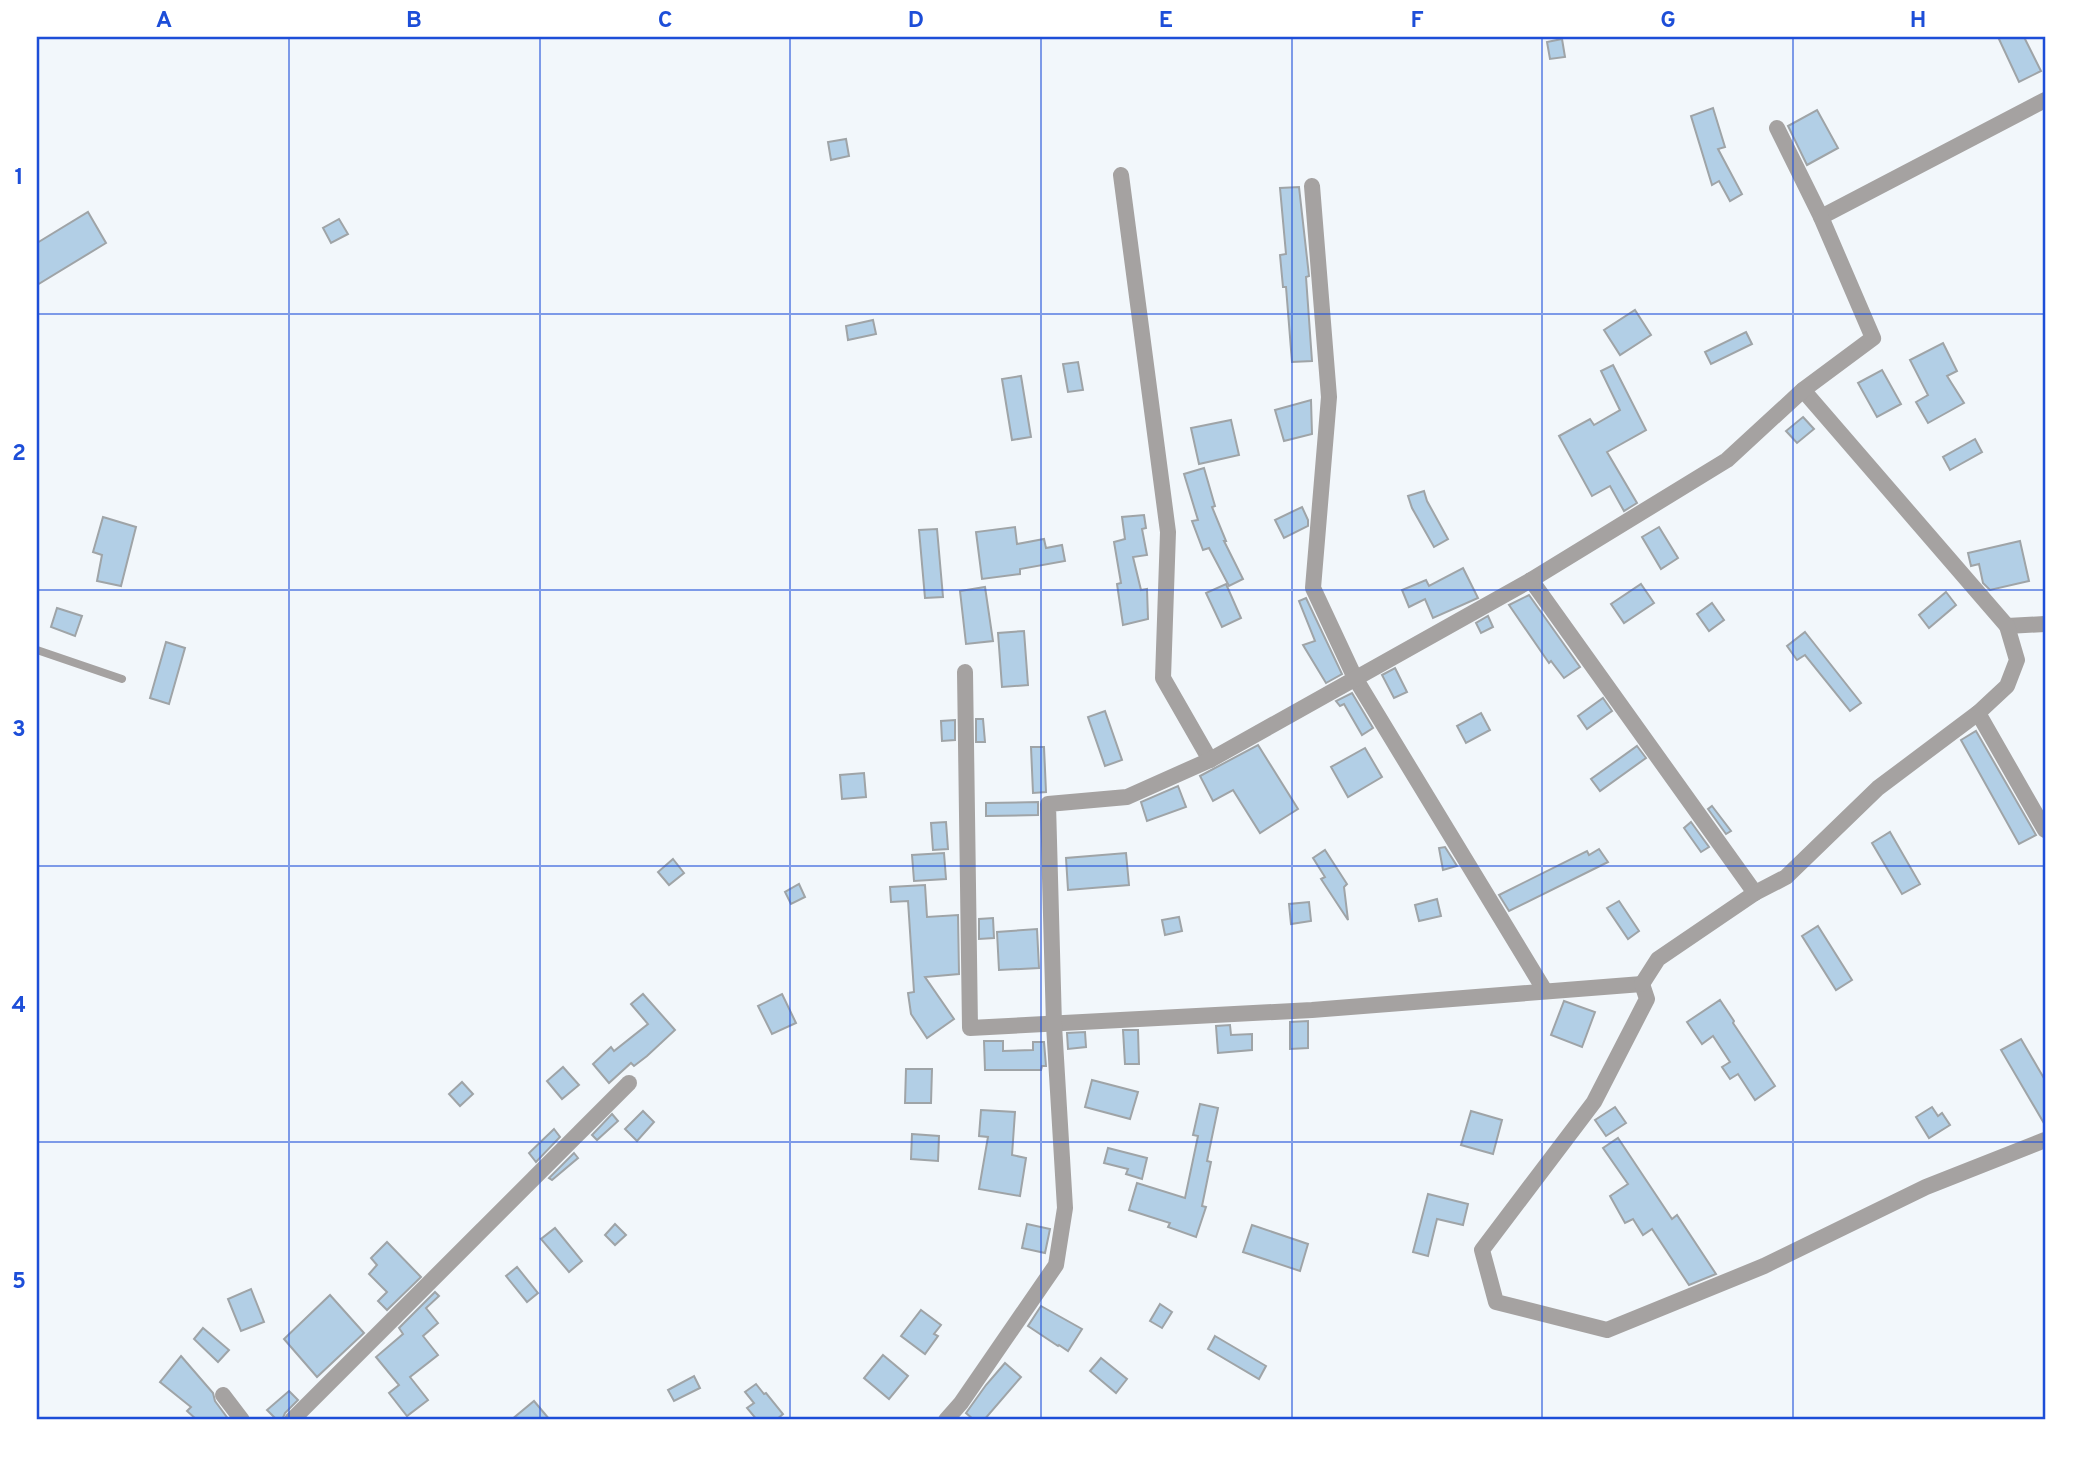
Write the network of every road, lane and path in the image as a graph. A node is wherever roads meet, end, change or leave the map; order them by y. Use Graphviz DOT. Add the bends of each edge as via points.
graph roads {
  1 [pos="2045,100"];
  2 [pos="1777,128"];
  3 [pos="1121,175"];
  4 [pos="1312,186"];
  5 [pos="1821,217"];
  6 [pos="1803,390"];
  7 [pos="1531,580"];
  8 [pos="2045,624"];
  9 [pos="2007,626"];
  10 [pos="37,650"];
  11 [pos="965,672"];
  12 [pos="1355,678"];
  13 [pos="122,679"];
  14 [pos="1978,713"];
  15 [pos="1210,760"];
  16 [pos="2045,830"];
  17 [pos="1755,893"];
  18 [pos="1642,984"];
  19 [pos="1545,991"];
  20 [pos="1054,1025"];
  21 [pos="629,1083"];
  22 [pos="2045,1140"];
  23 [pos="223,1395"];
  24 [pos="242,1420"];
  25 [pos="292,1420"];
  26 [pos="946,1420"];
  1 -- 5 [label="street"];
  2 -- 5 [label="street"];
  3 -- 15 [label="street" via="1168,532 1163,678"];
  4 -- 12 [label="street" via="1329,397 1313,588"];
  5 -- 6 [label="street" via="1873,338"];
  6 -- 7 [label="street" via="1727,460"];
  6 -- 9 [label="street"];
  7 -- 12 [label="street"];
  7 -- 17 [label="street"];
  8 -- 9 [label="street"];
  9 -- 14 [label="street" via="2017,660 2007,687"];
  10 -- 13 [label="lane"];
  11 -- 20 [label="street" via="970,1028"];
  12 -- 15 [label="street"];
  12 -- 19 [label="street"];
  14 -- 16 [label="street"];
  14 -- 17 [label="street" via="1878,788 1786,877"];
  15 -- 20 [label="street" via="1127,797 1048,804"];
  17 -- 18 [label="street" via="1658,959"];
  18 -- 19 [label="street"];
  18 -- 22 [label="street" via="1647,999 1594,1102 1482,1250 1496,1302 1607,1330 1764,1266 1926,1187"];
  19 -- 20 [label="street"];
  20 -- 26 [label="street" via="1065,1208 1056,1265"];
  21 -- 25 [label="street"];
  23 -- 24 [label="street"];
}
